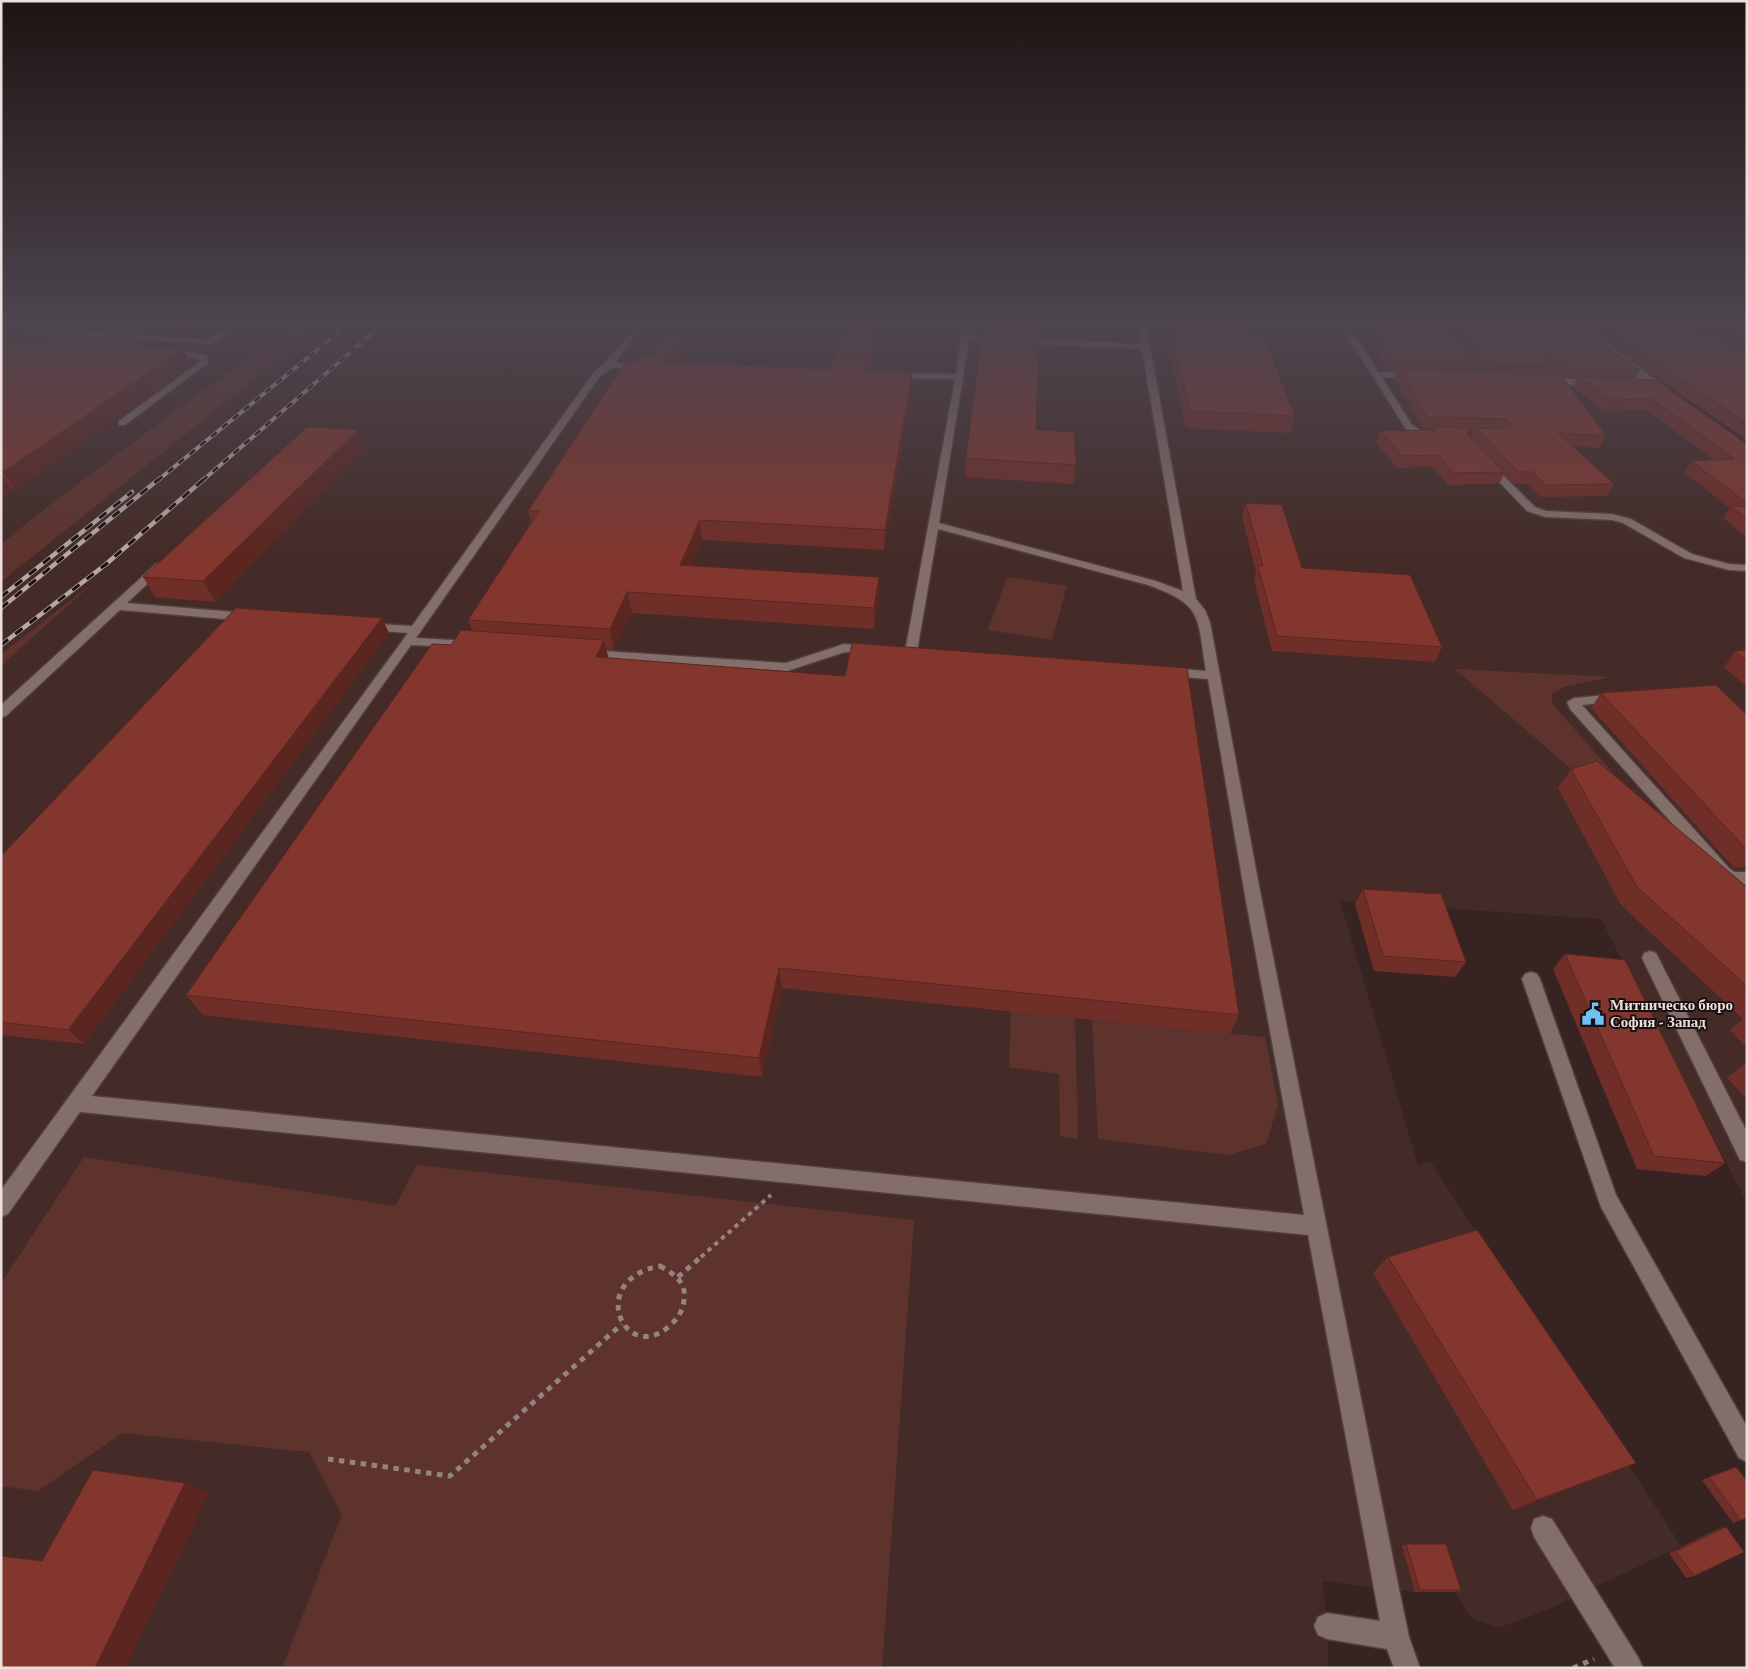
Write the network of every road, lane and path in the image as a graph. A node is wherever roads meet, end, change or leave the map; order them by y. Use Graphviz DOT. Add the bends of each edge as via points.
graph roads {
  1 [pos="151,402"];
  2 [pos="577,402"];
  3 [pos="956,402"];
  4 [pos="1156,402"];
  5 [pos="1393,402"];
  6 [pos="1678,402"];
  7 [pos="1686,408"];
  8 [pos="122,423"];
  9 [pos="1442,434"];
  10 [pos="1482,459"];
  11 [pos="934,525"];
  12 [pos="167,559"];
  13 [pos="1747,568"];
  14 [pos="1190,600"];
  15 [pos="116,606"];
  16 [pos="255,618"];
  17 [pos="359,626"];
  18 [pos="412,635"];
  19 [pos="488,646"];
  20 [pos="882,651"];
  21 [pos="911,652"];
  22 [pos="577,653"];
  23 [pos="1155,671"];
  24 [pos="1213,675"];
  25 [pos="1626,698"];
  26 [pos="1,713"];
  27 [pos="1747,878"];
  28 [pos="1650,958"];
  29 [pos="1531,979"];
  30 [pos="76,1103"];
  31 [pos="1747,1153"];
  32 [pos="794,1174"];
  33 [pos="1,1207"];
  34 [pos="1316,1226"];
  35 [pos="678,1277"];
  36 [pos="622,1324"];
  37 [pos="1747,1450"];
  38 [pos="328,1459"];
  39 [pos="1543,1528"];
  40 [pos="1327,1626"];
  41 [pos="1396,1637"];
  42 [pos="1407,1668"];
  43 [pos="1630,1668"];
  1 -- 8 [label="lane"];
  2 -- 18 [label="lane"];
  3 -- 11 [label="lane"];
  4 -- 14 [label="lane"];
  5 -- 9 [label="lane" via="1409,427 1418,433"];
  6 -- 7 [label="street"];
  10 -- 13 [label="lane" via="1531,509 1545,514 1612,517 1627,521 1688,556 1729,567"];
  11 -- 14 [label="lane" via="1152,584"];
  11 -- 21 [label="lane"];
  12 -- 15 [label="lane"];
  14 -- 24 [label="lane" via="1204,622"];
  15 -- 16 [label="lane"];
  15 -- 26 [label="lane"];
  17 -- 18 [label="lane"];
  18 -- 19 [label="lane"];
  18 -- 30 [label="lane"];
  20 -- 22 [label="lane" via="844,648 787,667"];
  23 -- 24 [label="lane"];
  24 -- 34 [label="lane"];
  25 -- 27 [label="lane" via="1574,702 1725,873 1732,878"];
  28 -- 31 [label="lane"];
  29 -- 37 [label="lane" via="1608,1200"];
  30 -- 32 [label="lane"];
  30 -- 33 [label="lane"];
  32 -- 34 [label="lane"];
  32 -- 35 [label="path"];
  34 -- 41 [label="lane"];
  35 -- 36 [label="path" via="660,1266 638,1271 621,1290 617,1302"];
  35 -- 36 [label="path" via="684,1285 685,1296 679,1318 671,1327 650,1337 629,1332"];
  36 -- 38 [label="path" via="450,1476"];
  39 -- 43 [label="lane"];
  40 -- 41 [label="lane"];
  41 -- 42 [label="lane"];
}
